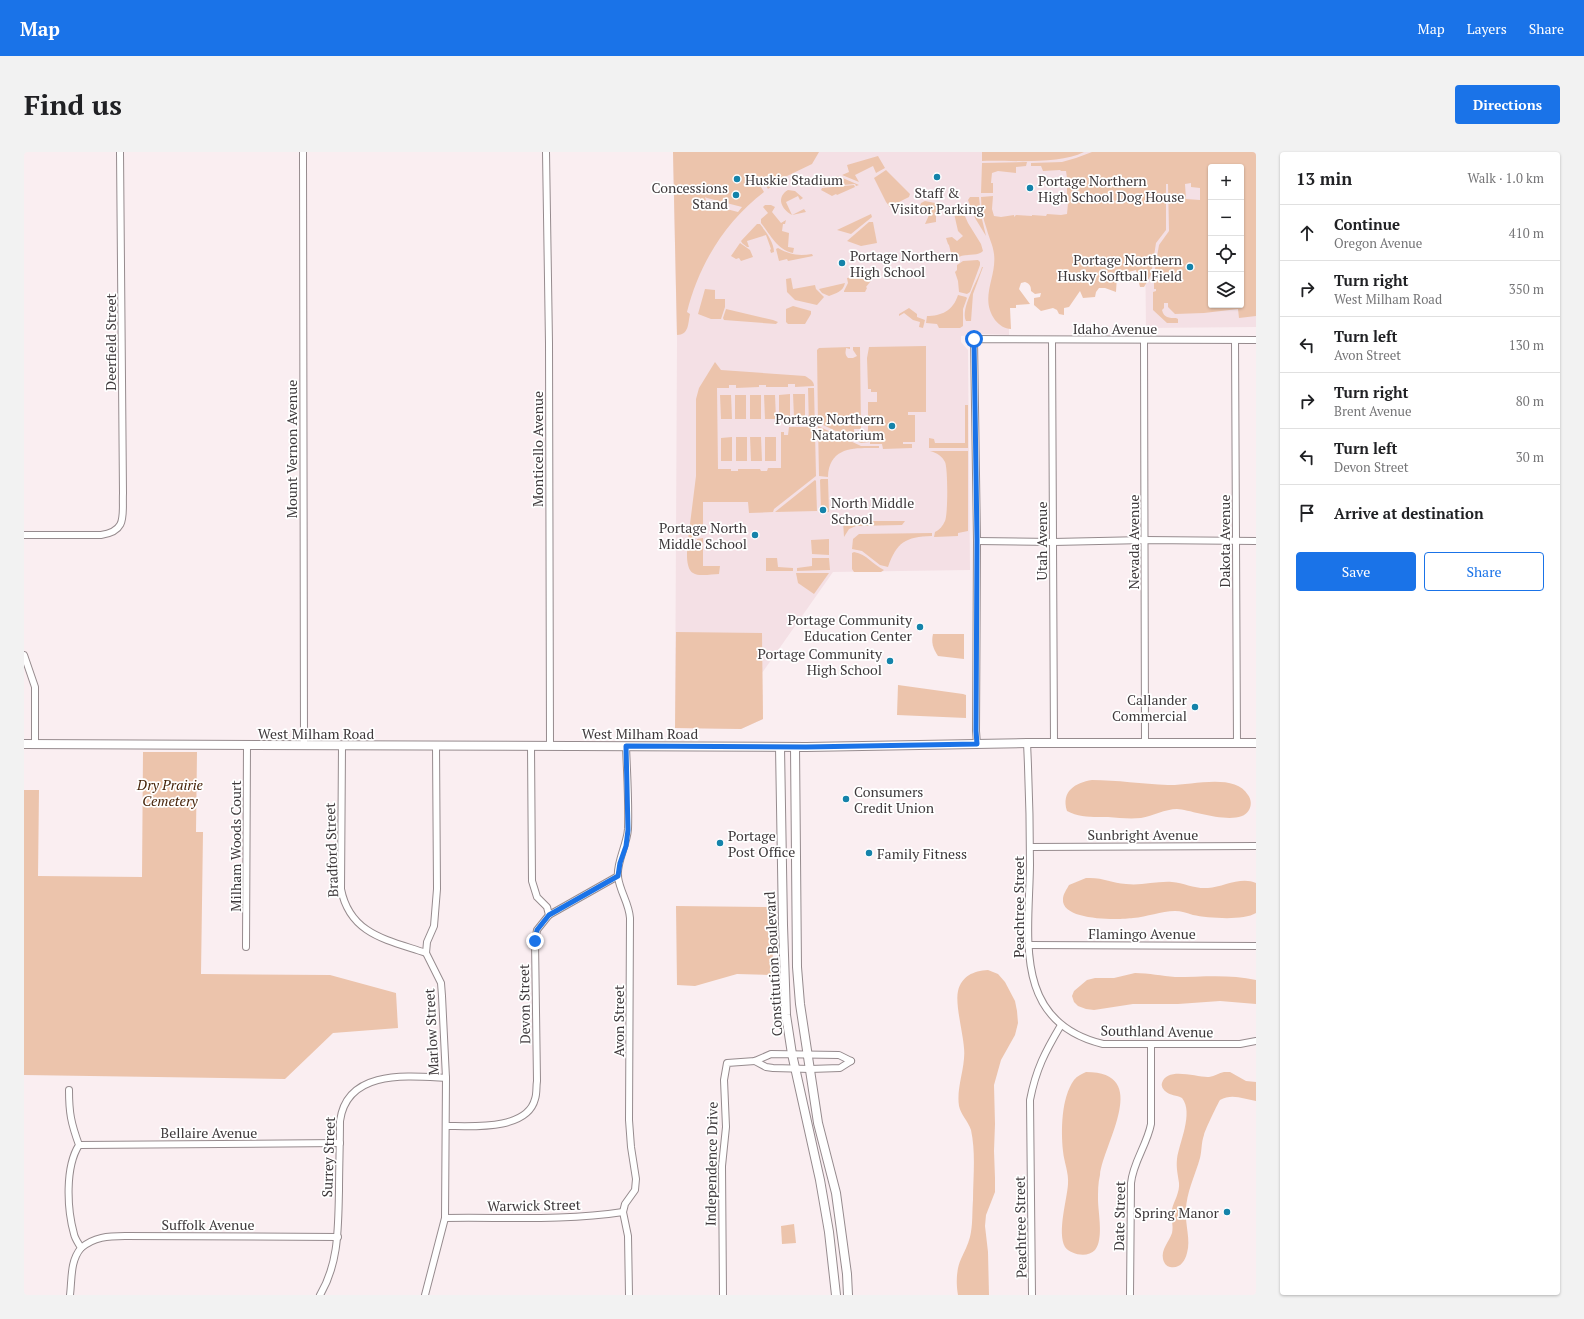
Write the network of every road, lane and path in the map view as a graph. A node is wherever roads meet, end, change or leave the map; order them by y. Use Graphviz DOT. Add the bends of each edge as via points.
graph roads {
  1 [pos="120,152"];
  2 [pos="303,152"];
  3 [pos="546,152"];
  4 [pos="1052,340"];
  5 [pos="1144,340"];
  6 [pos="1235,340"];
  7 [pos="1256,340"];
  8 [pos="24,535"];
  9 [pos="977,540"];
  10 [pos="1145,540"];
  11 [pos="1236,541"];
  12 [pos="1256,541"];
  13 [pos="1054,542"];
  14 [pos="24,655"];
  15 [pos="1237,742"];
  16 [pos="1028,743"];
  17 [pos="1054,743"];
  18 [pos="1256,743"];
  19 [pos="24,744"];
  20 [pos="35,744"];
  21 [pos="977,744"];
  22 [pos="1145,744"];
  23 [pos="247,746"];
  24 [pos="304,746"];
  25 [pos="342,746"];
  26 [pos="436,746"];
  27 [pos="531,746"];
  28 [pos="550,746"];
  29 [pos="626,746"];
  30 [pos="780,747"];
  31 [pos="795,747"];
  32 [pos="1256,846"];
  33 [pos="1030,847"];
  34 [pos="618,876"];
  35 [pos="549,915"];
  36 [pos="1029,945"];
  37 [pos="1256,946"];
  38 [pos="246,947"];
  39 [pos="426,953"];
  40 [pos="1061,1025"];
  41 [pos="1256,1041"];
  42 [pos="1151,1045"];
  43 [pos="792,1054"];
  44 [pos="807,1054"];
  45 [pos="755,1061"];
  46 [pos="795,1069"];
  47 [pos="810,1069"];
  48 [pos="446,1078"];
  49 [pos="69,1090"];
  50 [pos="446,1126"];
  51 [pos="340,1143"];
  52 [pos="79,1145"];
  53 [pos="623,1212"];
  54 [pos="444,1218"];
  55 [pos="338,1237"];
  56 [pos="81,1248"];
  57 [pos="70,1295"];
  58 [pos="320,1295"];
  59 [pos="424,1295"];
  60 [pos="629,1295"];
  61 [pos="723,1295"];
  62 [pos="836,1295"];
  63 [pos="848,1295"];
  64 [pos="1032,1295"];
  65 [pos="1130,1295"];
  1 -- 8 [label="street, Deerfield Street" via="123,493 121,523 117,530 110,534"];
  2 -- 24 [label="street, Mount Vernon Avenue"];
  3 -- 28 [label="street, Monticello Avenue"];
  4 -- 5 [label="street, Idaho Avenue"];
  4 -- 9 [label="street, Idaho Avenue" via="974,339"];
  4 -- 13 [label="street, Utah Avenue"];
  5 -- 6 [label="street, Idaho Avenue"];
  5 -- 10 [label="street, Nevada Avenue"];
  6 -- 7 [label="street, Idaho Avenue"];
  6 -- 11 [label="street, Dakota Avenue"];
  9 -- 13 [label="street"];
  9 -- 21 [label="street"];
  10 -- 11 [label="street"];
  10 -- 13 [label="street"];
  10 -- 22 [label="street, Nevada Avenue"];
  11 -- 12 [label="street"];
  11 -- 15 [label="street, Dakota Avenue"];
  13 -- 17 [label="street, Utah Avenue"];
  14 -- 20 [label="street" via="35,687"];
  15 -- 18 [label="street, West Milham Road"];
  15 -- 22 [label="street, West Milham Road"];
  16 -- 17 [label="street, West Milham Road"];
  16 -- 21 [label="street, West Milham Road"];
  16 -- 33 [label="street, Peachtree Street"];
  17 -- 22 [label="street, West Milham Road"];
  19 -- 20 [label="street, West Milham Road"];
  20 -- 23 [label="street, West Milham Road"];
  21 -- 31 [label="street, West Milham Road"];
  23 -- 24 [label="street, West Milham Road"];
  23 -- 38 [label="street, Milham Woods Court"];
  24 -- 25 [label="street, West Milham Road"];
  25 -- 26 [label="street, West Milham Road"];
  25 -- 39 [label="street, Bradford Street" via="341,889 344,902 350,913 365,929 379,937"];
  26 -- 27 [label="street, West Milham Road"];
  26 -- 39 [label="street" via="437,889 434,926 427,942"];
  27 -- 28 [label="street, West Milham Road"];
  27 -- 35 [label="street" via="532,881 537,897 547,907"];
  28 -- 29 [label="street, West Milham Road"];
  29 -- 30 [label="street, West Milham Road"];
  29 -- 34 [label="street" via="628,830"];
  30 -- 31 [label="street, West Milham Road"];
  30 -- 43 [label="street, Constitution Boulevard" via="786,1014"];
  31 -- 44 [label="street, Constitution Boulevard" via="797,968"];
  32 -- 33 [label="street, Sunbright Avenue"];
  33 -- 36 [label="street, Peachtree Street"];
  34 -- 35 [label="street"];
  34 -- 53 [label="street, Avon Street" via="630,908 629,1120 636,1179 635,1190 625,1204"];
  35 -- 50 [label="street, Devon Street" via="537,930 535,941 535,1100 525,1113 499,1125"];
  36 -- 37 [label="street, Flamingo Avenue"];
  36 -- 40 [label="street, Peachtree Street" via="1035,986 1051,1016"];
  39 -- 48 [label="street, Marlow Street" via="441,982"];
  40 -- 42 [label="street, Southland Avenue" via="1087,1040 1103,1044"];
  40 -- 64 [label="street, Peachtree Street" via="1035,1075 1030,1100"];
  41 -- 42 [label="street, Southland Avenue" via="1240,1044"];
  42 -- 65 [label="street, Date Street" via="1151,1124 1149,1135 1132,1173 1131,1183"];
  43 -- 44 [label="street, Independence Drive"];
  43 -- 45 [label="street, Independence Drive" via="771,1054"];
  43 -- 46 [label="street, Constitution Boulevard"];
  44 -- 47 [label="street, Constitution Boulevard"];
  44 -- 47 [label="street, Independence Drive" via="839,1055 851,1061 840,1068"];
  45 -- 46 [label="street, Independence Drive" via="766,1067"];
  45 -- 61 [label="street, Independence Drive" via="727,1063 724,1080 726,1127 722,1166"];
  46 -- 47 [label="street, Independence Drive"];
  46 -- 62 [label="street, Constitution Boulevard" via="820,1180"];
  47 -- 63 [label="street, Constitution Boulevard" via="818,1123 836,1194"];
  48 -- 50 [label="street, Marlow Street"];
  48 -- 51 [label="street, Surrey Street" via="389,1077 360,1087 346,1102 341,1112"];
  49 -- 52 [label="street" via="71,1124"];
  50 -- 54 [label="street, Marlow Street"];
  51 -- 52 [label="street, Bellaire Avenue"];
  51 -- 55 [label="street, Surrey Street"];
  52 -- 56 [label="street" via="72,1157 69,1198 74,1236"];
  53 -- 54 [label="street, Warwick Street" via="601,1216"];
  53 -- 60 [label="street" via="628,1236"];
  54 -- 59 [label="street, Marlow Street"];
  55 -- 56 [label="street, Suffolk Avenue" via="119,1236 96,1239"];
  55 -- 58 [label="street, Surrey Street" via="331,1270"];
  56 -- 57 [label="street" via="75,1256"];
}
